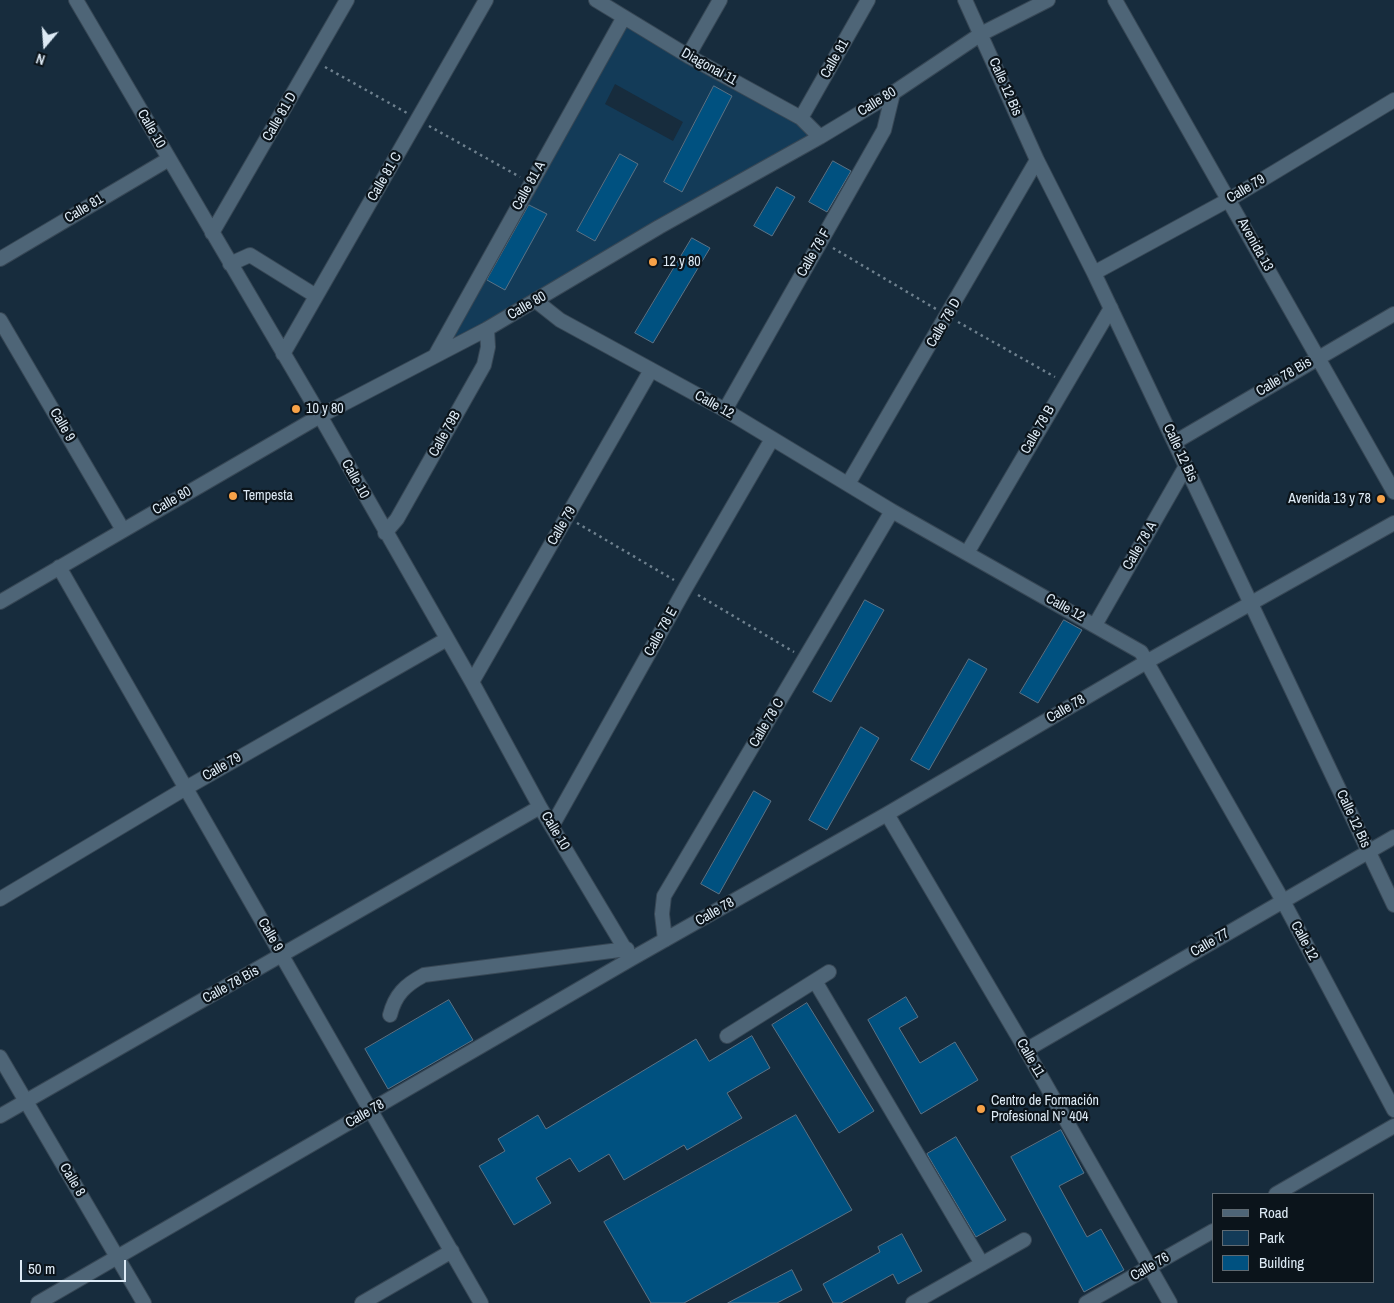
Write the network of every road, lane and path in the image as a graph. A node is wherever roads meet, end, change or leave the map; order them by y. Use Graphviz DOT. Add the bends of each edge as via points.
graph roads {
  1 [pos="76,0"];
  2 [pos="347,0"];
  3 [pos="486,0"];
  4 [pos="596,0"];
  5 [pos="720,0"];
  6 [pos="868,0"];
  7 [pos="965,0"];
  8 [pos="1048,0"];
  9 [pos="1115,0"];
  10 [pos="624,17"];
  11 [pos="981,34"];
  12 [pos="688,56"];
  13 [pos="893,93"];
  14 [pos="1394,100"];
  15 [pos="801,118"];
  16 [pos="820,137"];
  17 [pos="169,159"];
  18 [pos="1037,160"];
  19 [pos="1230,199"];
  20 [pos="212,233"];
  21 [pos="0,258"];
  22 [pos="230,264"];
  23 [pos="1094,273"];
  24 [pos="316,296"];
  25 [pos="536,301"];
  26 [pos="1111,308"];
  27 [pos="1394,314"];
  28 [pos="0,320"];
  29 [pos="487,329"];
  30 [pos="282,354"];
  31 [pos="435,356"];
  32 [pos="1317,357"];
  33 [pos="651,370"];
  34 [pos="724,410"];
  35 [pos="320,416"];
  36 [pos="772,439"];
  37 [pos="1175,442"];
  38 [pos="1186,466"];
  39 [pos="848,484"];
  40 [pos="1394,492"];
  41 [pos="892,511"];
  42 [pos="1394,523"];
  43 [pos="123,530"];
  44 [pos="385,533"];
  45 [pos="967,553"];
  46 [pos="59,567"];
  47 [pos="0,602"];
  48 [pos="1251,603"];
  49 [pos="1095,625"];
  50 [pos="446,639"];
  51 [pos="1148,661"];
  52 [pos="472,682"];
  53 [pos="186,788"];
  54 [pos="540,807"];
  55 [pos="887,814"];
  56 [pos="552,826"];
  57 [pos="1394,837"];
  58 [pos="1369,852"];
  59 [pos="0,899"];
  60 [pos="1283,901"];
  61 [pos="1394,905"];
  62 [pos="666,940"];
  63 [pos="629,954"];
  64 [pos="282,956"];
  65 [pos="829,972"];
  66 [pos="815,981"];
  67 [pos="390,1016"];
  68 [pos="727,1036"];
  69 [pos="1026,1050"];
  70 [pos="0,1057"];
  71 [pos="25,1101"];
  72 [pos="371,1110"];
  73 [pos="1394,1110"];
  74 [pos="0,1116"];
  75 [pos="1394,1126"];
  76 [pos="1278,1193"];
  77 [pos="1212,1232"];
  78 [pos="1024,1240"];
  79 [pos="452,1251"];
  80 [pos="118,1258"];
  81 [pos="982,1264"];
  82 [pos="1150,1267"];
  83 [pos="38,1303"];
  84 [pos="144,1303"];
  85 [pos="362,1303"];
  86 [pos="482,1303"];
  87 [pos="913,1303"];
  88 [pos="1086,1303"];
  89 [pos="1170,1303"];
  1 -- 17 [label="street, Calle 10"];
  2 -- 20 [label="street, Calle 81 D"];
  3 -- 24 [label="street, Calle 81 C"];
  4 -- 10 [label="street, Diagonal 11"];
  5 -- 12 [label="street"];
  6 -- 15 [label="street, Calle 81"];
  7 -- 11 [label="street, Calle 12 Bis"];
  8 -- 11 [label="street, Calle 80"];
  9 -- 19 [label="street, Avenida 13"];
  10 -- 12 [label="street, Diagonal 11"];
  10 -- 31 [label="street, Calle 81 A"];
  11 -- 13 [label="street, Calle 80"];
  11 -- 18 [label="street, Calle 12 Bis"];
  12 -- 15 [label="street, Diagonal 11"];
  13 -- 16 [label="street, Calle 80"];
  13 -- 34 [label="street, Calle 78 F" via="884,130"];
  14 -- 19 [label="street, Calle 79"];
  15 -- 16 [label="street, Diagonal 11"];
  16 -- 25 [label="street, Calle 80" via="659,227"];
  17 -- 20 [label="street, Calle 10"];
  17 -- 21 [label="street, Calle 81"];
  18 -- 23 [label="street, Calle 12 Bis"];
  18 -- 39 [label="street, Calle 78 D"];
  19 -- 23 [label="street, Calle 79"];
  19 -- 32 [label="street, Avenida 13"];
  20 -- 22 [label="street, Calle 10"];
  22 -- 24 [label="street" via="250,255"];
  22 -- 30 [label="street, Calle 10"];
  23 -- 26 [label="street, Calle 12 Bis"];
  24 -- 30 [label="street, Calle 81 C"];
  25 -- 29 [label="street, Calle 80"];
  25 -- 33 [label="street, Calle 12" via="560,320"];
  26 -- 37 [label="street, Calle 12 Bis"];
  26 -- 45 [label="street, Calle 78 B"];
  27 -- 32 [label="street, Calle 78 Bis"];
  28 -- 43 [label="street, Calle 9"];
  29 -- 31 [label="street, Calle 80"];
  29 -- 44 [label="street, Calle 79B" via="488,348 484,365 397,519"];
  30 -- 35 [label="street, Calle 10"];
  31 -- 35 [label="street, Calle 80"];
  32 -- 37 [label="street, Calle 78 Bis"];
  32 -- 40 [label="street, Avenida 13"];
  33 -- 34 [label="street, Calle 12"];
  33 -- 52 [label="street, Calle 79"];
  34 -- 36 [label="street, Calle 12"];
  35 -- 43 [label="street, Calle 80"];
  35 -- 44 [label="street, Calle 10"];
  36 -- 39 [label="street, Calle 12"];
  36 -- 56 [label="street, Calle 78 E"];
  37 -- 38 [label="street, Calle 12 Bis"];
  38 -- 48 [label="street, Calle 12 Bis"];
  38 -- 49 [label="street, Calle 78 A"];
  39 -- 41 [label="street, Calle 12"];
  41 -- 45 [label="street, Calle 12"];
  41 -- 62 [label="street, Calle 78 C" via="664,896 662,914"];
  42 -- 48 [label="street, Calle 78"];
  43 -- 46 [label="street, Calle 80"];
  44 -- 50 [label="street, Calle 10"];
  45 -- 49 [label="street, Calle 12"];
  46 -- 47 [label="street, Calle 80"];
  46 -- 53 [label="street, Calle 9"];
  48 -- 51 [label="street, Calle 78"];
  48 -- 58 [label="street, Calle 12 Bis"];
  49 -- 51 [label="street, Calle 12" via="1141,652"];
  50 -- 52 [label="street, Calle 10"];
  50 -- 53 [label="street, Calle 79"];
  51 -- 55 [label="street, Calle 78"];
  51 -- 60 [label="street, Calle 12"];
  52 -- 54 [label="street, Calle 10"];
  53 -- 59 [label="street, Calle 79"];
  53 -- 64 [label="street, Calle 9"];
  54 -- 56 [label="street, Calle 10"];
  54 -- 64 [label="street, Calle 78 Bis"];
  55 -- 62 [label="street, Calle 78"];
  55 -- 69 [label="street, Calle 11"];
  56 -- 63 [label="street, Calle 10"];
  57 -- 58 [label="street, Calle 77"];
  58 -- 60 [label="street, Calle 77"];
  58 -- 61 [label="street, Calle 12 Bis"];
  60 -- 69 [label="street, Calle 77"];
  60 -- 73 [label="street, Calle 12"];
  62 -- 63 [label="street, Calle 78"];
  63 -- 67 [label="street" via="424,975 402,990"];
  63 -- 72 [label="street, Calle 78"];
  64 -- 71 [label="street, Calle 78 Bis"];
  64 -- 72 [label="street, Calle 9"];
  65 -- 66 [label="street"];
  66 -- 68 [label="street"];
  66 -- 81 [label="street"];
  69 -- 82 [label="street, Calle 11"];
  70 -- 71 [label="street, Calle 8"];
  71 -- 74 [label="street, Calle 78 Bis"];
  71 -- 80 [label="street, Calle 8"];
  72 -- 79 [label="street, Calle 9"];
  72 -- 80 [label="street, Calle 78"];
  75 -- 76 [label="street"];
  77 -- 82 [label="street, Calle 76"];
  78 -- 81 [label="street"];
  79 -- 85 [label="street"];
  79 -- 86 [label="street, Calle 9"];
  80 -- 83 [label="street, Calle 78"];
  80 -- 84 [label="street, Calle 8"];
  81 -- 87 [label="street"];
  82 -- 88 [label="street, Calle 76"];
  82 -- 89 [label="street, Calle 11"];
}
